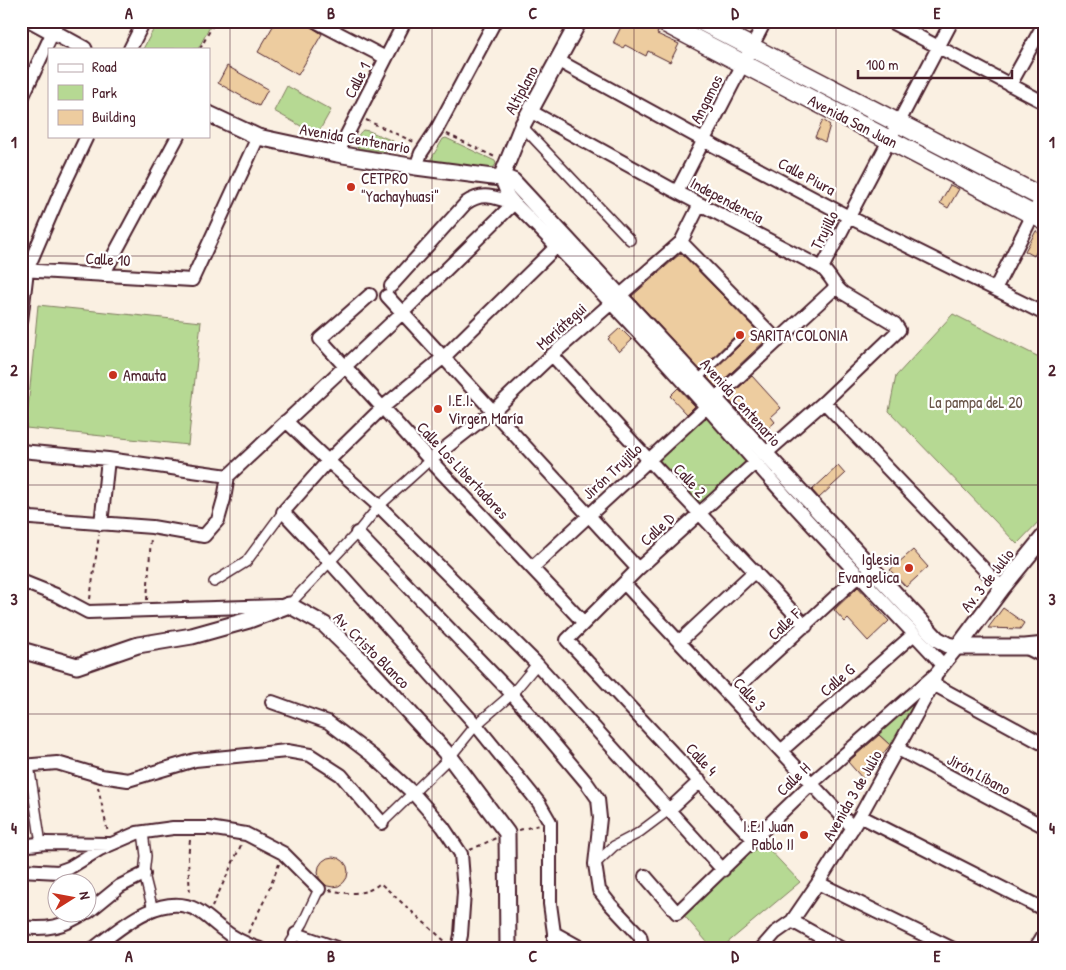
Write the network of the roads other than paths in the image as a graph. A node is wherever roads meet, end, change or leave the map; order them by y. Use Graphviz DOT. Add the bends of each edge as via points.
graph roads {
  1 [pos="33,21"];
  2 [pos="144,21"];
  3 [pos="315,21"];
  4 [pos="405,21"];
  5 [pos="494,21"];
  6 [pos="579,21"];
  7 [pos="661,21"];
  8 [pos="701,21"];
  9 [pos="766,21"];
  10 [pos="889,21"];
  11 [pos="952,21"];
  12 [pos="1045,22"];
  13 [pos="55,27"];
  14 [pos="751,47"];
  15 [pos="939,47"];
  16 [pos="83,48"];
  17 [pos="130,48"];
  18 [pos="386,58"];
  19 [pos="557,60"];
  20 [pos="742,64"];
  21 [pos="1010,86"];
  22 [pos="21,100"];
  23 [pos="1045,103"];
  24 [pos="530,111"];
  25 [pos="210,114"];
  26 [pos="899,123"];
  27 [pos="522,126"];
  28 [pos="258,137"];
  29 [pos="86,138"];
  30 [pos="177,138"];
  31 [pos="702,140"];
  32 [pos="890,140"];
  33 [pos="337,154"];
  34 [pos="416,167"];
  35 [pos="501,178"];
  36 [pos="676,192"];
  37 [pos="1044,196"];
  38 [pos="514,203"];
  39 [pos="700,204"];
  40 [pos="849,217"];
  41 [pos="1039,218"];
  42 [pos="630,240"];
  43 [pos="681,242"];
  44 [pos="556,246"];
  45 [pos="822,268"];
  46 [pos="24,270"];
  47 [pos="104,275"];
  48 [pos="836,287"];
  49 [pos="996,289"];
  50 [pos="370,296"];
  51 [pos="616,300"];
  52 [pos="402,313"];
  53 [pos="1045,314"];
  54 [pos="21,321"];
  55 [pos="899,330"];
  56 [pos="740,338"];
  57 [pos="778,341"];
  58 [pos="552,355"];
  59 [pos="444,358"];
  60 [pos="345,366"];
  61 [pos="698,379"];
  62 [pos="710,402"];
  63 [pos="824,402"];
  64 [pos="383,408"];
  65 [pos="493,410"];
  66 [pos="286,421"];
  67 [pos="21,450"];
  68 [pos="108,459"];
  69 [pos="760,459"];
  70 [pos="430,460"];
  71 [pos="648,460"];
  72 [pos="328,461"];
  73 [pos="228,476"];
  74 [pos="380,506"];
  75 [pos="282,512"];
  76 [pos="21,513"];
  77 [pos="699,513"];
  78 [pos="589,514"];
  79 [pos="101,524"];
  80 [pos="357,533"];
  81 [pos="1045,536"];
  82 [pos="329,561"];
  83 [pos="532,568"];
  84 [pos="638,569"];
  85 [pos="755,571"];
  86 [pos="859,575"];
  87 [pos="21,581"];
  88 [pos="214,582"];
  89 [pos="624,583"];
  90 [pos="1002,588"];
  91 [pos="289,605"];
  92 [pos="584,622"];
  93 [pos="806,626"];
  94 [pos="914,634"];
  95 [pos="679,642"];
  96 [pos="1045,645"];
  97 [pos="958,647"];
  98 [pos="1025,647"];
  99 [pos="21,650"];
  100 [pos="1045,657"];
  101 [pos="537,664"];
  102 [pos="937,674"];
  103 [pos="512,694"];
  104 [pos="729,696"];
  105 [pos="272,702"];
  106 [pos="476,725"];
  107 [pos="1045,745"];
  108 [pos="898,749"];
  109 [pos="781,751"];
  110 [pos="450,757"];
  111 [pos="25,765"];
  112 [pos="700,781"];
  113 [pos="812,783"];
  114 [pos="413,793"];
  115 [pos="669,810"];
  116 [pos="860,816"];
  117 [pos="382,823"];
  118 [pos="1045,827"];
  119 [pos="853,828"];
  120 [pos="143,832"];
  121 [pos="754,840"];
  122 [pos="41,844"];
  123 [pos="110,844"];
  124 [pos="21,846"];
  125 [pos="595,864"];
  126 [pos="21,870"];
  127 [pos="723,870"];
  128 [pos="144,874"];
  129 [pos="646,876"];
  130 [pos="818,883"];
  131 [pos="319,889"];
  132 [pos="98,903"];
  133 [pos="153,910"];
  134 [pos="1045,910"];
  135 [pos="792,921"];
  136 [pos="71,922"];
  137 [pos="21,927"];
  138 [pos="1045,933"];
  139 [pos="296,934"];
  140 [pos="554,934"];
  141 [pos="322,946"];
  142 [pos="947,947"];
  143 [pos="93,949"];
  144 [pos="260,949"];
  145 [pos="287,949"];
  146 [pos="339,949"];
  147 [pos="458,949"];
  148 [pos="508,949"];
  149 [pos="554,949"];
  150 [pos="584,949"];
  151 [pos="643,949"];
  152 [pos="761,949"];
  153 [pos="842,949"];
  154 [pos="1034,949"];
  1 -- 13 [label="street"];
  2 -- 17 [label="street"];
  3 -- 18 [label="street"];
  4 -- 18 [label="street, Calle 1"];
  5 -- 34 [label="street"];
  6 -- 19 [label="street, Altiplano"];
  7 -- 20 [label="main road, Avenida San Juan"];
  8 -- 14 [label="main road, Avenida San Juan"];
  9 -- 14 [label="street, Angamos"];
  10 -- 15 [label="street"];
  11 -- 15 [label="street, Trujillo"];
  12 -- 21 [label="street"];
  13 -- 16 [label="street"];
  13 -- 22 [label="street"];
  14 -- 20 [label="street, Angamos"];
  14 -- 26 [label="main road, Avenida San Juan"];
  15 -- 21 [label="street"];
  15 -- 26 [label="street, Trujillo"];
  18 -- 33 [label="street, Calle 1"];
  19 -- 24 [label="street, Altiplano"];
  19 -- 31 [label="street, Calle Piura"];
  20 -- 31 [label="street, Angamos"];
  20 -- 32 [label="main road, Avenida San Juan"];
  21 -- 23 [label="street"];
  24 -- 27 [label="street, Altiplano"];
  24 -- 36 [label="street, Independencia"];
  25 -- 28 [label="street, Avenida Centenario"];
  26 -- 32 [label="street, Trujillo"];
  26 -- 37 [label="main road, Avenida San Juan"];
  27 -- 35 [label="street, Altiplano"];
  27 -- 42 [label="street"];
  28 -- 33 [label="street, Avenida Centenario"];
  28 -- 47 [label="street, Calle 10" via="192,280"];
  29 -- 46 [label="street"];
  30 -- 47 [label="street"];
  31 -- 36 [label="street, Angamos"];
  31 -- 40 [label="street, Calle Piura"];
  32 -- 40 [label="street, Trujillo"];
  32 -- 41 [label="main road, Avenida San Juan"];
  33 -- 34 [label="street, Avenida Centenario"];
  34 -- 35 [label="street, Avenida Centenario"];
  35 -- 38 [label="street, Avenida Centenario"];
  35 -- 51 [label="street, Avenida Centenario" via="508,178 518,185"];
  36 -- 39 [label="street, Independencia"];
  37 -- 41 [label="street"];
  38 -- 44 [label="street, Avenida Centenario"];
  38 -- 52 [label="street"];
  38 -- 52 [label="street" via="485,196 466,203 389,291"];
  39 -- 43 [label="street, Mariátegui"];
  39 -- 45 [label="street, Independencia"];
  40 -- 45 [label="street, Trujillo"];
  40 -- 49 [label="street, Calle Piura"];
  41 -- 49 [label="street"];
  43 -- 51 [label="street, Mariátegui"];
  43 -- 57 [label="street"];
  44 -- 51 [label="street, Avenida Centenario"];
  44 -- 59 [label="street"];
  45 -- 48 [label="street, Independencia"];
  46 -- 47 [label="street, Calle 10"];
  46 -- 54 [label="street"];
  48 -- 55 [label="street, Independencia" via="895,324"];
  48 -- 57 [label="street, Jirón Trujillo"];
  49 -- 53 [label="street, Calle Piura"];
  50 -- 60 [label="street, Calle Los Libertadores" via="320,339"];
  51 -- 58 [label="street, Mariátegui"];
  51 -- 61 [label="street, Avenida Centenario"];
  51 -- 62 [label="street, Avenida Centenario"];
  52 -- 59 [label="street"];
  52 -- 60 [label="street"];
  55 -- 63 [label="street, Calle D"];
  56 -- 61 [label="lane"];
  57 -- 62 [label="street, Jirón Trujillo"];
  58 -- 65 [label="street, Mariátegui"];
  58 -- 71 [label="street, Calle 2"];
  59 -- 64 [label="street"];
  59 -- 65 [label="street"];
  60 -- 64 [label="street, Calle Los Libertadores"];
  60 -- 66 [label="street"];
  61 -- 62 [label="street, Avenida Centenario"];
  62 -- 69 [label="street, Avenida Centenario"];
  62 -- 71 [label="street, Jirón Trujillo"];
  63 -- 69 [label="street, Calle D"];
  63 -- 90 [label="street"];
  64 -- 70 [label="street, Calle Los Libertadores"];
  64 -- 72 [label="street"];
  65 -- 70 [label="street, Mariátegui"];
  65 -- 78 [label="street"];
  66 -- 72 [label="street"];
  66 -- 73 [label="street"];
  67 -- 68 [label="street"];
  68 -- 73 [label="street"];
  68 -- 79 [label="street"];
  69 -- 77 [label="street, Calle D"];
  69 -- 86 [label="street, Avenida Centenario"];
  69 -- 97 [label="street, Avenida Centenario" via="937,639"];
  70 -- 74 [label="street"];
  70 -- 83 [label="street, Calle Los Libertadores"];
  71 -- 77 [label="street, Calle 2"];
  71 -- 78 [label="street, Jirón Trujillo"];
  72 -- 74 [label="street"];
  72 -- 75 [label="street"];
  73 -- 79 [label="street" via="218,520 204,536 152,527"];
  74 -- 80 [label="street"];
  74 -- 101 [label="street"];
  75 -- 82 [label="street"];
  75 -- 88 [label="street" via="246,562"];
  76 -- 79 [label="street" via="31,518"];
  77 -- 84 [label="street, Calle D"];
  77 -- 85 [label="street, Calle 2"];
  78 -- 83 [label="street, Jirón Trujillo"];
  78 -- 84 [label="street"];
  80 -- 82 [label="street"];
  80 -- 103 [label="street"];
  81 -- 90 [label="street, Av. 3 de Julio"];
  82 -- 91 [label="street"];
  82 -- 106 [label="street"];
  83 -- 92 [label="street, Calle Los Libertadores"];
  84 -- 89 [label="street, Calle D"];
  85 -- 93 [label="street, Calle 2"];
  85 -- 95 [label="street"];
  86 -- 93 [label="street, Calle F"];
  86 -- 94 [label="street, Avenida Centenario"];
  87 -- 91 [label="street" via="88,612"];
  89 -- 92 [label="street, Calle D"];
  89 -- 95 [label="street, Calle 3"];
  90 -- 97 [label="street, Av. 3 de Julio"];
  91 -- 99 [label="street" via="192,636 138,645 78,666"];
  91 -- 110 [label="street, Av. Cristo Blanco" via="325,625"];
  92 -- 112 [label="street, Calle 4" via="567,640"];
  93 -- 104 [label="street, Calle F"];
  94 -- 102 [label="street, Avenida Centenario"];
  94 -- 109 [label="street, Calle G"];
  95 -- 104 [label="street, Calle 3"];
  96 -- 98 [label="street"];
  97 -- 98 [label="street"];
  97 -- 102 [label="street, Avenida 3 de Julio"];
  98 -- 100 [label="street"];
  101 -- 103 [label="street"];
  101 -- 115 [label="street"];
  102 -- 107 [label="street, Avenida Centenario"];
  102 -- 108 [label="street, Avenida 3 de Julio"];
  102 -- 113 [label="street, Calle H"];
  103 -- 106 [label="street"];
  103 -- 125 [label="street" via="598,799 600,818"];
  104 -- 109 [label="street, Calle 3"];
  105 -- 114 [label="street" via="328,722 374,757"];
  106 -- 110 [label="street"];
  106 -- 140 [label="street" via="539,803 550,822 550,904"];
  108 -- 116 [label="street, Avenida 3 de Julio"];
  108 -- 118 [label="street, Jirón Líbano"];
  109 -- 113 [label="street, Calle 3"];
  110 -- 114 [label="street"];
  110 -- 148 [label="street, Av. Cristo Blanco" via="507,833"];
  111 -- 117 [label="street" via="57,763 128,780 195,760 287,751 310,755 341,775"];
  111 -- 122 [label="street"];
  112 -- 115 [label="street"];
  112 -- 121 [label="street, Calle 4"];
  113 -- 119 [label="street, Calle 3"];
  113 -- 121 [label="street, Calle H"];
  114 -- 117 [label="street"];
  114 -- 147 [label="street" via="443,827 461,854 464,892"];
  115 -- 125 [label="street" via="637,834 614,846"];
  115 -- 127 [label="street"];
  116 -- 119 [label="street, Avenida 3 de Julio"];
  116 -- 134 [label="street"];
  119 -- 130 [label="street, Avenida 3 de Julio"];
  120 -- 123 [label="street"];
  120 -- 128 [label="street"];
  120 -- 131 [label="street" via="209,828 246,834 283,853"];
  121 -- 127 [label="street, Calle H"];
  122 -- 123 [label="street"];
  122 -- 124 [label="street"];
  123 -- 126 [label="street" via="58,872"];
  125 -- 151 [label="street" via="600,890 640,936"];
  127 -- 129 [label="street, Calle H" via="677,913"];
  128 -- 132 [label="street" via="120,886"];
  128 -- 133 [label="street"];
  130 -- 135 [label="street, Avenida 3 de Julio"];
  130 -- 142 [label="street"];
  131 -- 139 [label="street"];
  133 -- 143 [label="street" via="141,914"];
  133 -- 144 [label="street" via="178,905 196,910 224,931"];
  135 -- 152 [label="street, Avenida 3 de Julio"];
  135 -- 153 [label="street"];
  136 -- 137 [label="street" via="39,929"];
  138 -- 154 [label="street"];
  139 -- 141 [label="street"];
  139 -- 145 [label="street"];
  140 -- 149 [label="street"];
  140 -- 150 [label="street"];
  141 -- 146 [label="street"];
}
